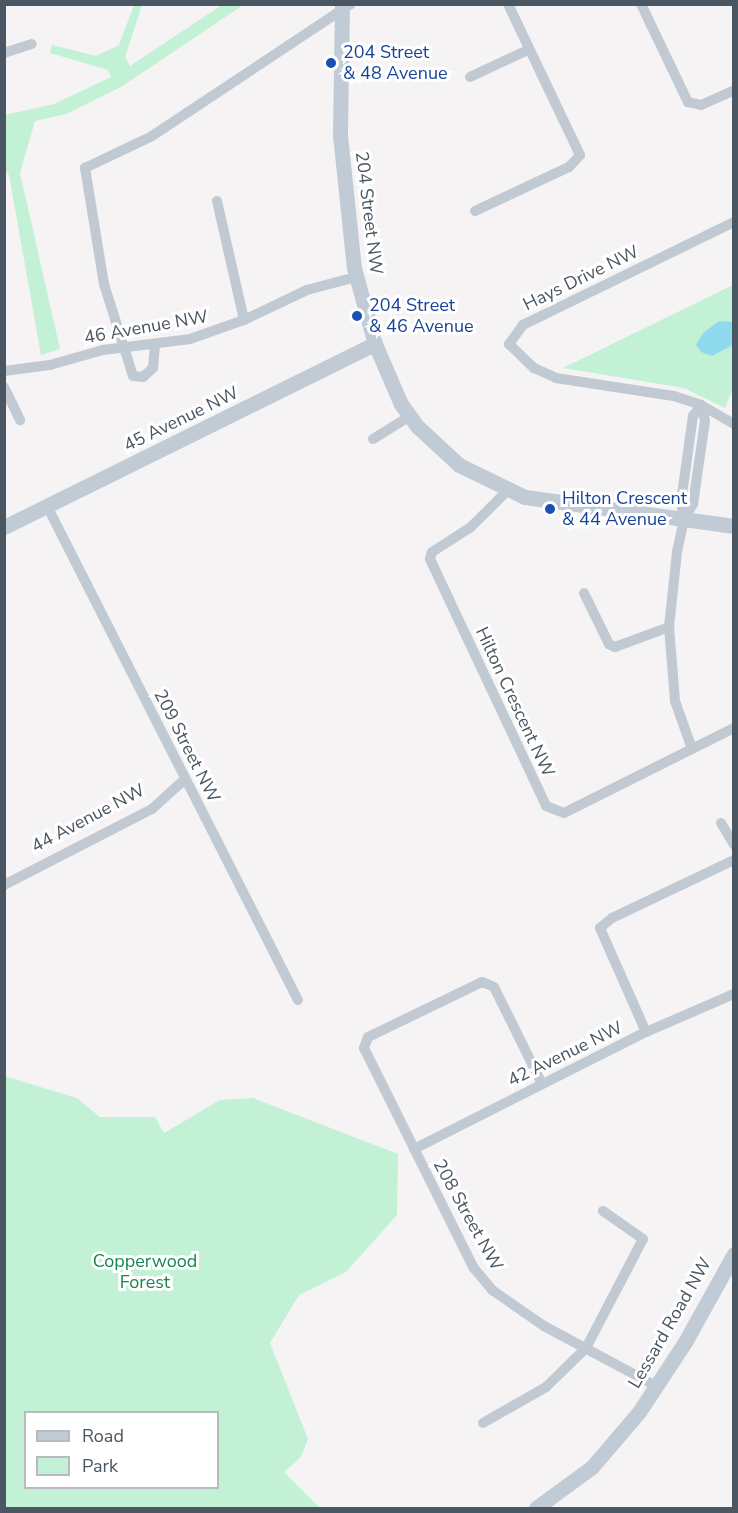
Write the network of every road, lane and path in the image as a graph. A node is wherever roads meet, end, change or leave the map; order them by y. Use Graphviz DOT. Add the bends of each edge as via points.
graph roads {
  1 [pos="508,4"];
  2 [pos="641,4"];
  3 [pos="345,7"];
  4 [pos="32,44"];
  5 [pos="528,50"];
  6 [pos="4,53"];
  7 [pos="470,77"];
  8 [pos="734,90"];
  9 [pos="217,201"];
  10 [pos="475,211"];
  11 [pos="734,222"];
  12 [pos="356,277"];
  13 [pos="244,320"];
  14 [pos="375,344"];
  15 [pos="155,345"];
  16 [pos="124,348"];
  17 [pos="4,371"];
  18 [pos="4,387"];
  19 [pos="701,405"];
  20 [pos="410,416"];
  21 [pos="20,420"];
  22 [pos="734,424"];
  23 [pos="373,439"];
  24 [pos="507,491"];
  25 [pos="47,506"];
  26 [pos="684,518"];
  27 [pos="734,526"];
  28 [pos="4,527"];
  29 [pos="584,594"];
  30 [pos="669,627"];
  31 [pos="734,728"];
  32 [pos="692,749"];
  33 [pos="185,779"];
  34 [pos="721,823"];
  35 [pos="734,845"];
  36 [pos="734,861"];
  37 [pos="4,885"];
  38 [pos="734,994"];
  39 [pos="298,1000"];
  40 [pos="646,1032"];
  41 [pos="542,1084"];
  42 [pos="414,1149"];
  43 [pos="603,1211"];
  44 [pos="734,1254"];
  45 [pos="586,1348"];
  46 [pos="658,1387"];
  47 [pos="483,1423"];
  48 [pos="536,1509"];
  1 -- 5 [label="street"];
  2 -- 8 [label="street" via="685,97 693,105"];
  3 -- 12 [label="street, 204 Street NW" via="340,135 346,217"];
  3 -- 16 [label="street" via="152,136 83,172 104,284"];
  4 -- 6 [label="street"];
  5 -- 7 [label="street"];
  5 -- 10 [label="street" via="576,143 578,160"];
  9 -- 13 [label="street"];
  11 -- 19 [label="street, Hays Drive NW" via="523,325 509,344 534,368 556,378 667,394"];
  12 -- 13 [label="street, 46 Avenue NW" via="307,290"];
  12 -- 14 [label="street, 204 Street NW"];
  13 -- 15 [label="street, 46 Avenue NW" via="202,336"];
  14 -- 20 [label="street, 204 Street NW"];
  14 -- 25 [label="street, 45 Avenue NW"];
  15 -- 16 [label="street, 46 Avenue NW"];
  15 -- 16 [label="street" via="153,368 137,377 130,372"];
  16 -- 17 [label="street, 46 Avenue NW"];
  18 -- 21 [label="street"];
  19 -- 22 [label="street"];
  19 -- 26 [label="street" via="693,416 681,502"];
  20 -- 23 [label="street"];
  20 -- 24 [label="street, 204 Street NW" via="459,465"];
  24 -- 26 [label="street, 204 Street NW" via="562,503"];
  24 -- 32 [label="street, Hilton Crescent NW" via="471,527 432,552 430,559 546,806 564,813"];
  25 -- 28 [label="street, 45 Avenue NW"];
  25 -- 33 [label="street, 209 Street NW"];
  26 -- 27 [label="street"];
  26 -- 30 [label="street"];
  29 -- 30 [label="street" via="609,644 615,647"];
  30 -- 32 [label="street" via="675,701"];
  31 -- 32 [label="street"];
  33 -- 37 [label="street, 44 Avenue NW" via="152,809"];
  33 -- 39 [label="street, 209 Street NW"];
  34 -- 35 [label="street"];
  36 -- 40 [label="street" via="612,918 600,928"];
  38 -- 40 [label="street, 42 Avenue NW"];
  40 -- 41 [label="street, 42 Avenue NW"];
  41 -- 42 [label="street, 42 Avenue NW"];
  41 -- 42 [label="street, 208 Street NW" via="494,987 482,982 368,1037 364,1048"];
  42 -- 45 [label="street, 208 Street NW" via="473,1267 492,1290 544,1326"];
  43 -- 45 [label="street" via="643,1239"];
  44 -- 46 [label="street, Lessard Road NW"];
  45 -- 46 [label="street, 208 Street NW"];
  45 -- 47 [label="street" via="546,1387"];
  46 -- 48 [label="street, Lessard Road NW" via="592,1467"];
}
